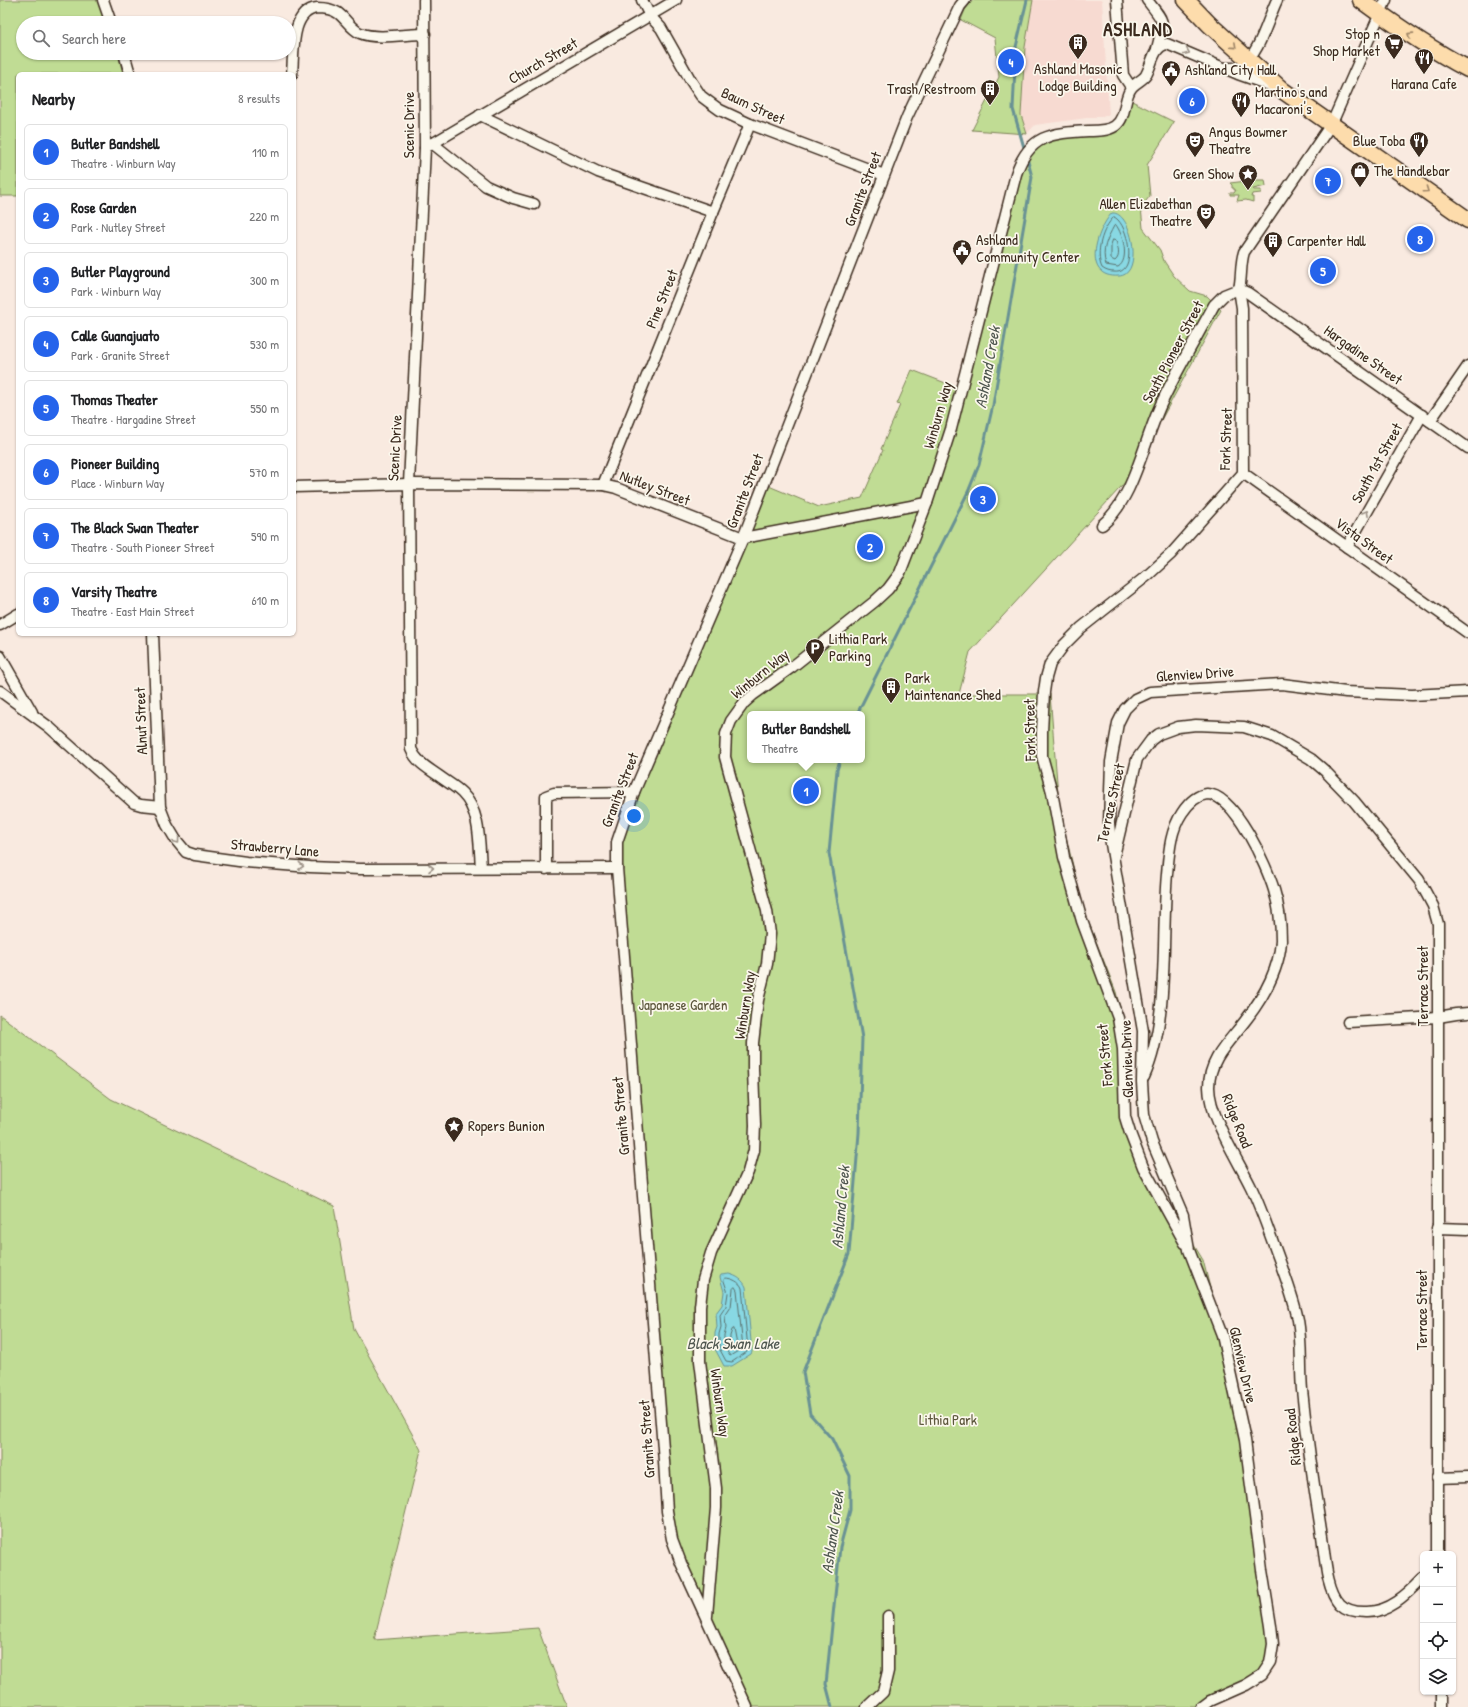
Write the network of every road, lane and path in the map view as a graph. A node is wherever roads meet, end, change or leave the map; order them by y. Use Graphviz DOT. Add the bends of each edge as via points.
graph roads {
  1 [pos="103,0"];
  2 [pos="424,0"];
  3 [pos="642,0"];
  4 [pos="676,0"];
  5 [pos="1117,0"];
  6 [pos="1147,0"];
  7 [pos="1186,0"];
  8 [pos="1277,0"];
  9 [pos="1361,0"];
  10 [pos="960,2"];
  11 [pos="1383,7"];
  12 [pos="109,16"];
  13 [pos="650,16"];
  14 [pos="296,33"];
  15 [pos="425,34"];
  16 [pos="1157,49"];
  17 [pos="1248,59"];
  18 [pos="126,60"];
  19 [pos="293,60"];
  20 [pos="1224,68"];
  21 [pos="1468,69"];
  22 [pos="129,72"];
  23 [pos="292,72"];
  24 [pos="1131,87"];
  25 [pos="1282,90"];
  26 [pos="480,115"];
  27 [pos="1332,123"];
  28 [pos="750,124"];
  29 [pos="429,145"];
  30 [pos="884,175"];
  31 [pos="534,204"];
  32 [pos="713,212"];
  33 [pos="1468,220"];
  34 [pos="1239,289"];
  35 [pos="1468,366"];
  36 [pos="1426,418"];
  37 [pos="1468,448"];
  38 [pos="1243,473"];
  39 [pos="409,484"];
  40 [pos="603,485"];
  41 [pos="298,487"];
  42 [pos="927,503"];
  43 [pos="1102,525"];
  44 [pos="743,538"];
  45 [pos="1347,547"];
  46 [pos="16,615"];
  47 [pos="0,625"];
  48 [pos="1468,633"];
  49 [pos="153,636"];
  50 [pos="0,656"];
  51 [pos="0,691"];
  52 [pos="1468,692"];
  53 [pos="33,714"];
  54 [pos="634,792"];
  55 [pos="160,807"];
  56 [pos="1114,857"];
  57 [pos="481,868"];
  58 [pos="546,868"];
  59 [pos="617,868"];
  60 [pos="1468,1013"];
  61 [pos="1438,1018"];
  62 [pos="1348,1022"];
  63 [pos="1142,1082"];
  64 [pos="1437,1228"];
  65 [pos="1468,1229"];
  66 [pos="1189,1250"];
  67 [pos="1468,1477"];
  68 [pos="1437,1478"];
  69 [pos="1438,1551"];
  70 [pos="1420,1581"];
  71 [pos="706,1616"];
  72 [pos="888,1616"];
  73 [pos="1440,1695"];
  74 [pos="747,1707"];
  75 [pos="867,1707"];
  76 [pos="1202,1707"];
  77 [pos="1440,1707"];
  1 -- 12 [label="street"];
  2 -- 15 [label="street, Scenic Drive"];
  3 -- 13 [label="street, Baum Street"];
  4 -- 13 [label="street, Church Street"];
  5 -- 24 [label="street" via="1123,75"];
  6 -- 16 [label="street" via="1161,17 1163,24"];
  7 -- 17 [label="main road, one-way"];
  8 -- 17 [label="street" via="1256,49"];
  9 -- 11 [label="main road"];
  10 -- 30 [label="street, Granite Street" via="907,117"];
  21 -- 11 [label="main road, one-way" via="1427,46"];
  11 -- 27 [label="street"];
  13 -- 26 [label="street, Church Street"];
  13 -- 28 [label="street, Baum Street" via="661,28 701,96 720,110"];
  14 -- 15 [label="street" via="297,23 315,8 331,10 352,28 368,35"];
  15 -- 29 [label="street, Scenic Drive"];
  16 -- 20 [label="street, one-way" via="1162,44 1167,44"];
  16 -- 24 [label="street" via="1145,77"];
  17 -- 20 [label="street" via="1235,69"];
  17 -- 25 [label="main road"];
  18 -- 22 [label="street"];
  19 -- 23 [label="street"];
  20 -- 25 [label="street"];
  24 -- 42 [label="street, Winburn Way" via="1122,116 1116,125 1100,130 1053,134 1028,150 1020,161 951,429"];
  25 -- 27 [label="main road"];
  26 -- 29 [label="street, Church Street"];
  26 -- 32 [label="street" via="598,172"];
  27 -- 33 [label="main road, one-way"];
  27 -- 34 [label="street" via="1244,252"];
  28 -- 30 [label="street, Baum Street"];
  28 -- 32 [label="street, Pine Street"];
  29 -- 31 [label="street" via="486,186"];
  29 -- 39 [label="street, Scenic Drive"];
  30 -- 44 [label="street, Granite Street"];
  32 -- 40 [label="street, Pine Street"];
  34 -- 36 [label="street, Hargadine Street"];
  34 -- 38 [label="street, Fork Street" via="1242,308"];
  34 -- 43 [label="street, South Pioneer Street" via="1224,295 1214,305 1162,401 1124,500"];
  35 -- 36 [label="street, South 1st Street"];
  36 -- 37 [label="street, Hargadine Street"];
  45 -- 36 [label="street, South 1st Street, one-way"];
  38 -- 45 [label="street, Vista Street"];
  38 -- 66 [label="street, Fork Street" via="1171,554 1064,645 1050,664 1044,692 1042,756 1052,792 1064,857 1082,921 1118,1018 1123,1049 1125,1117 1143,1167"];
  39 -- 40 [label="street, Nutley Street"];
  39 -- 41 [label="street, Nutley Street"];
  39 -- 57 [label="street, Scenic Drive" via="411,749 420,764 456,788 472,807 478,827"];
  40 -- 44 [label="street, Nutley Street"];
  42 -- 44 [label="street"];
  42 -- 71 [label="street, Winburn Way" via="900,574 891,585 874,602 792,667 752,695 731,721 726,734 725,757 767,911 770,942 758,1000 753,1043 754,1150 748,1172 711,1253 703,1280 700,1306 700,1361 716,1488"];
  44 -- 54 [label="street, Granite Street"];
  45 -- 48 [label="street, Vista Street"];
  46 -- 47 [label="street"];
  49 -- 55 [label="street, Alnut Street"];
  50 -- 53 [label="street"];
  51 -- 53 [label="street"];
  52 -- 56 [label="street, Glenview Drive" via="1412,695 1346,692 1282,684 1150,692 1135,699 1124,709 1113,740 1109,823"];
  53 -- 55 [label="street" via="134,803"];
  54 -- 58 [label="street" via="554,793 546,796"];
  54 -- 59 [label="street, Granite Street" via="618,837"];
  55 -- 57 [label="street, Strawberry Lane, one-way" via="176,840 186,852 195,855 310,867"];
  56 -- 61 [label="street, Terrace Street" via="1137,759 1151,740 1169,729 1196,725 1244,727 1272,736 1311,759 1344,791 1399,854 1426,892 1438,924"];
  56 -- 63 [label="street, Glenview Drive" via="1143,1031"];
  57 -- 58 [label="street, Strawberry Lane"];
  58 -- 59 [label="street, Strawberry Lane"];
  59 -- 71 [label="street, Granite Street" via="667,1512 672,1539"];
  60 -- 61 [label="street"];
  61 -- 62 [label="street"];
  61 -- 64 [label="street, Terrace Street"];
  63 -- 66 [label="street, Glenview Drive" via="1147,1128 1183,1215"];
  63 -- 70 [label="street, Ridge Road" via="1153,1058 1157,1036 1166,889 1172,836 1177,822 1193,800 1204,794 1216,796 1241,821 1261,855 1278,906 1281,940 1276,967 1267,987 1245,1021 1218,1053 1211,1070 1210,1096 1216,1118 1266,1223 1293,1300 1298,1323 1308,1442 1329,1581 1340,1604 1348,1610 1371,1612 1393,1604"];
  64 -- 65 [label="street"];
  64 -- 68 [label="street, Terrace Street"];
  66 -- 76 [label="street, Glenview Drive" via="1222,1335 1229,1363 1245,1440 1273,1644 1270,1663 1262,1675"];
  67 -- 68 [label="street"];
  68 -- 69 [label="street, Terrace Street"];
  71 -- 74 [label="street, Granite Street"];
  72 -- 75 [label="street" via="888,1671 883,1692"];
  73 -- 77 [label="street"];
}
